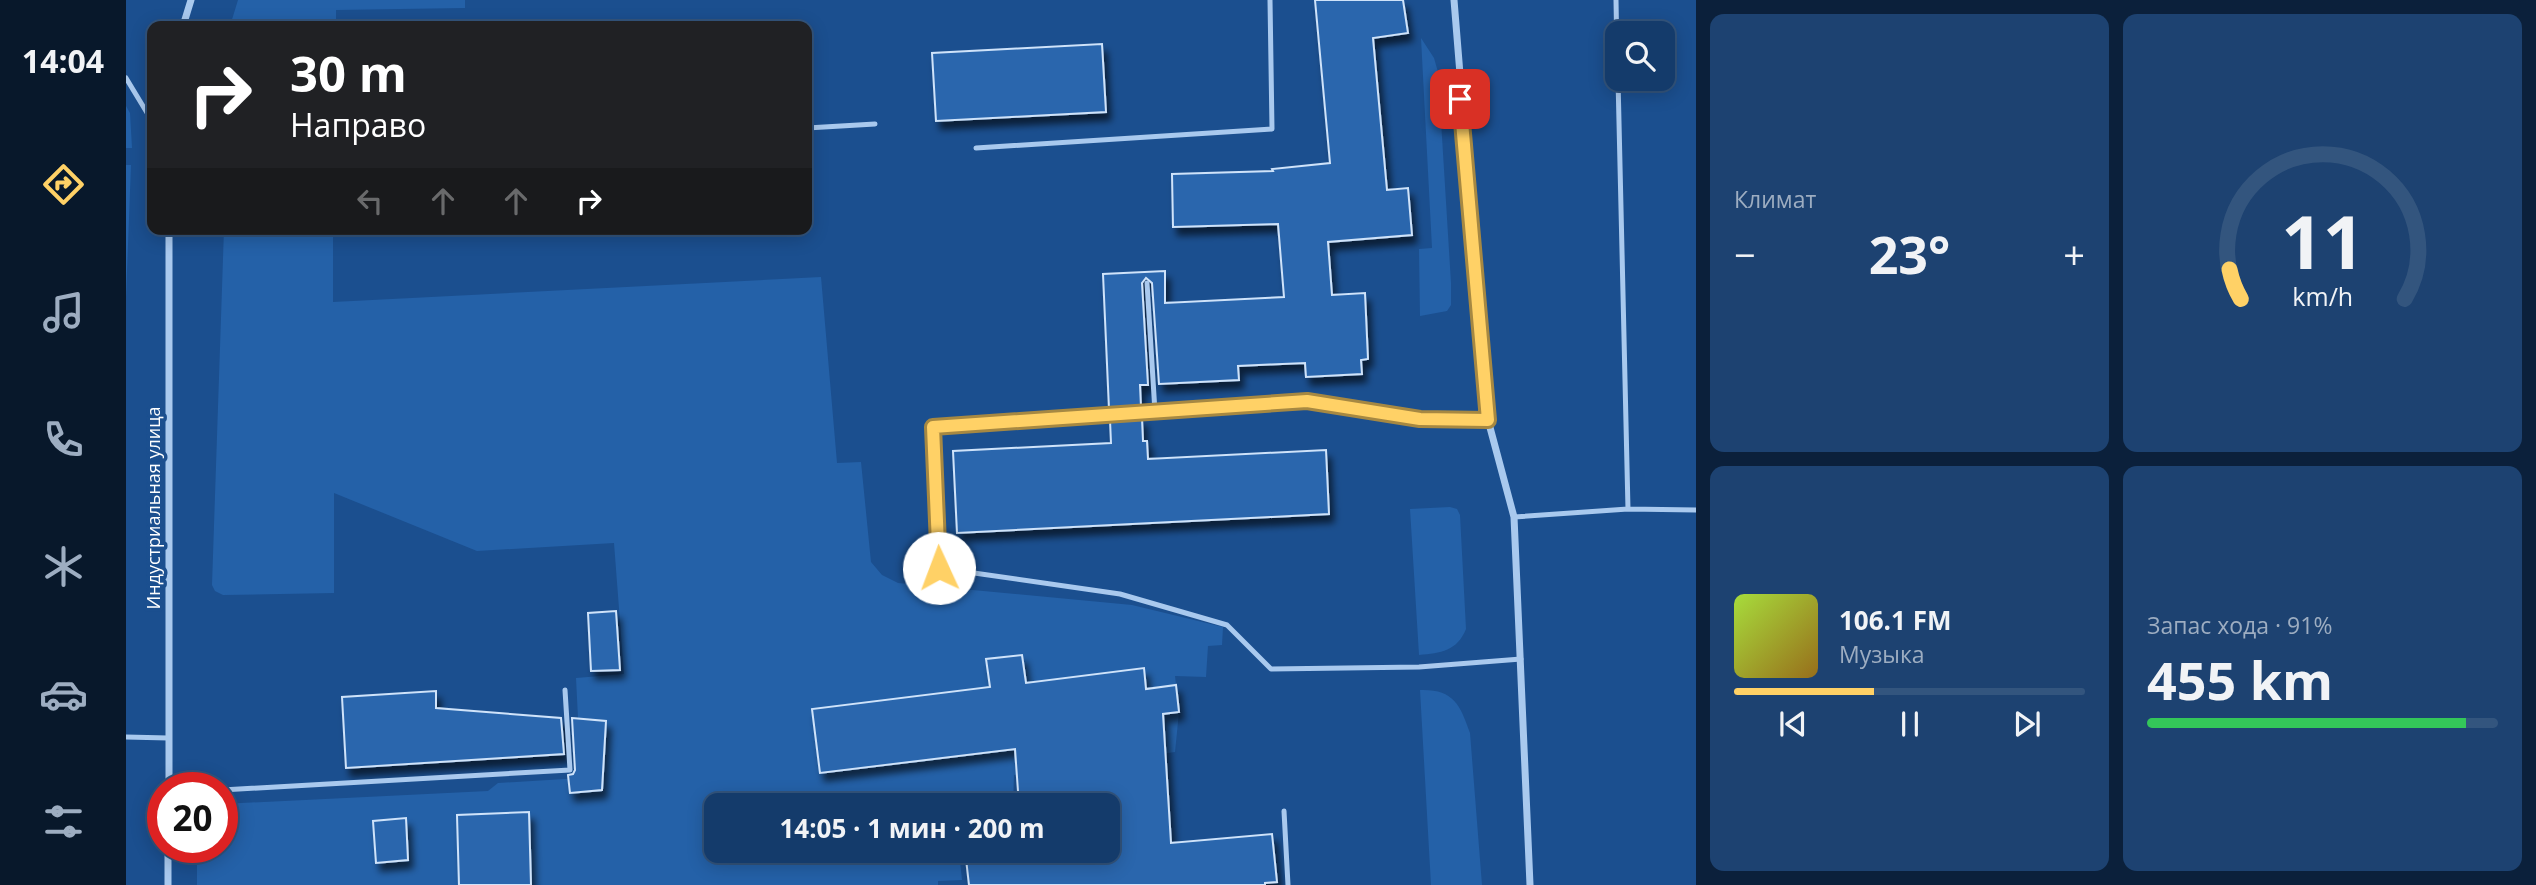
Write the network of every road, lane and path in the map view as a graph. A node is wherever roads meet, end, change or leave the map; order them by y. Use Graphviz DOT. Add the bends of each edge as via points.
graph roads {
  1 [pos="191,0"];
  2 [pos="1270,0"];
  3 [pos="1454,0"];
  4 [pos="1616,0"];
  5 [pos="185,21"];
  6 [pos="1616,21"];
  7 [pos="126,79"];
  8 [pos="1618,91"];
  9 [pos="147,113"];
  10 [pos="876,124"];
  11 [pos="812,128"];
  12 [pos="976,148"];
  13 [pos="169,235"];
  14 [pos="1147,283"];
  15 [pos="1154,412"];
  16 [pos="1488,420"];
  17 [pos="1628,509"];
  18 [pos="1696,510"];
  19 [pos="1514,517"];
  20 [pos="1521,659"];
  21 [pos="565,690"];
  22 [pos="126,737"];
  23 [pos="169,738"];
  24 [pos="169,772"];
  25 [pos="238,789"];
  26 [pos="1284,811"];
  27 [pos="169,863"];
  28 [pos="168,885"];
  29 [pos="1288,885"];
  30 [pos="1530,885"];
  1 -- 5 [label="street"];
  2 -- 12 [label="lane" via="1272,129"];
  3 -- 16 [label="street"];
  4 -- 6 [label="lane"];
  7 -- 9 [label="lane"];
  8 -- 17 [label="lane"];
  10 -- 11 [label="lane"];
  13 -- 23 [label="street, Индустриальная улица"];
  14 -- 15 [label="lane"];
  15 -- 16 [label="lane" via="1307,401 1420,419"];
  15 -- 20 [label="lane" via="933,427 939,568 1120,594 1227,625 1271,669 1419,667"];
  16 -- 19 [label="street"];
  17 -- 18 [label="lane"];
  17 -- 19 [label="lane"];
  19 -- 20 [label="street"];
  20 -- 30 [label="street"];
  21 -- 25 [label="lane" via="570,770"];
  22 -- 23 [label="lane"];
  23 -- 24 [label="street, Индустриальная улица"];
  26 -- 29 [label="lane"];
  27 -- 28 [label="street"];
}
